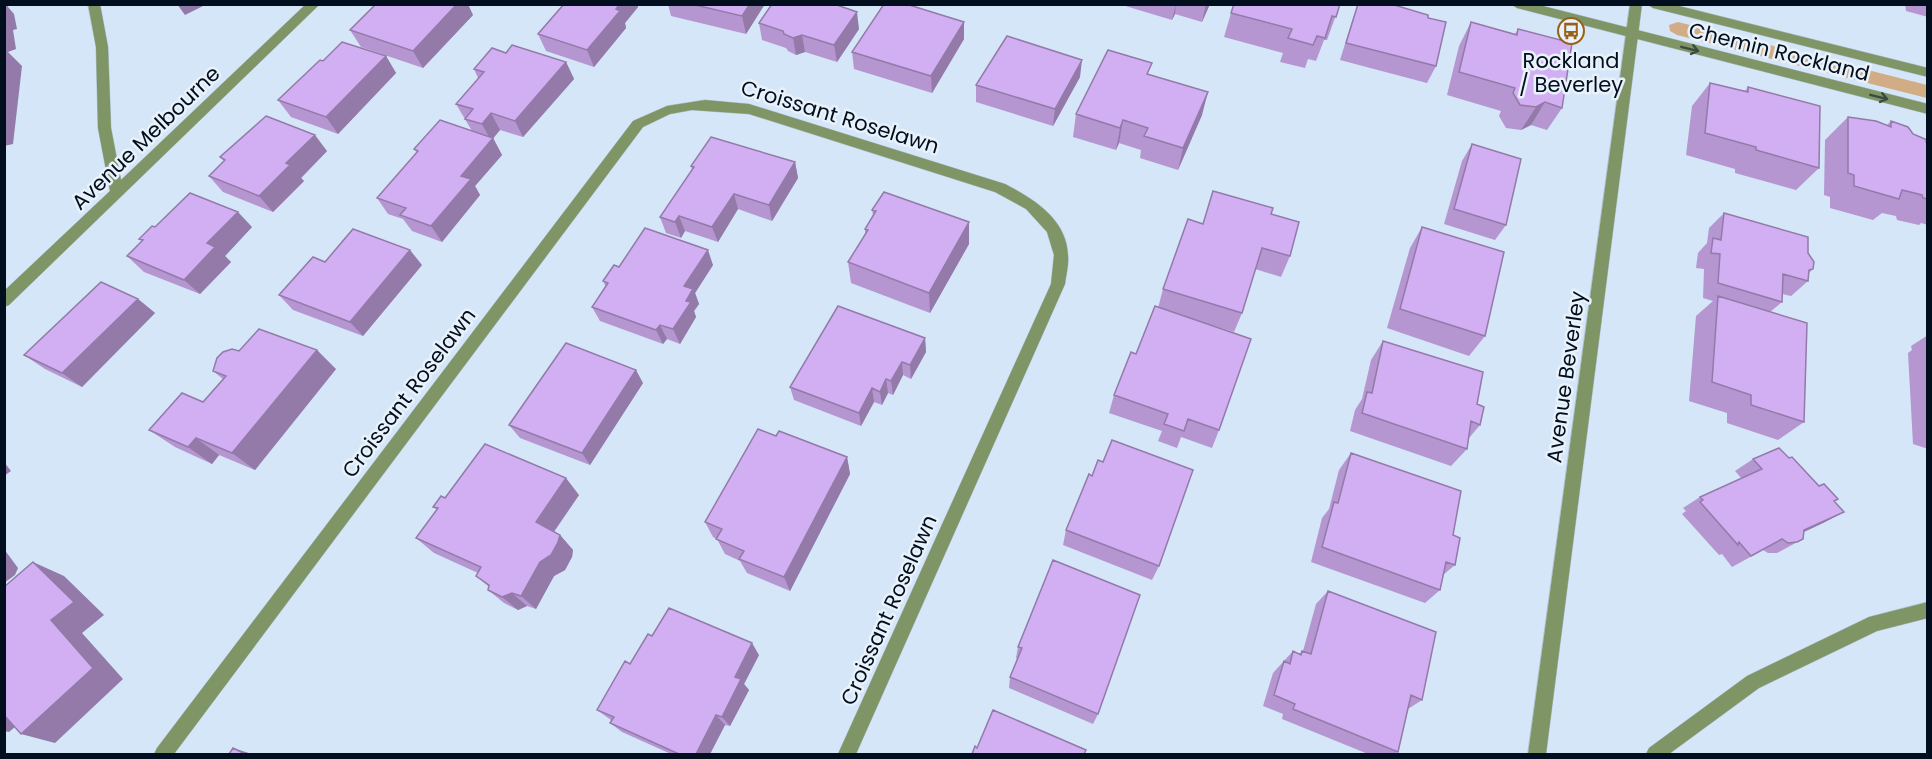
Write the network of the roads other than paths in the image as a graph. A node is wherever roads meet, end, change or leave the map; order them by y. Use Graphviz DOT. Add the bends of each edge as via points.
graph roads {
  1 [pos="94,4"];
  2 [pos="315,4"];
  3 [pos="1517,4"];
  4 [pos="1636,4"];
  5 [pos="1653,4"];
  6 [pos="1633,34"];
  7 [pos="1928,73"];
  8 [pos="1928,110"];
  9 [pos="117,192"];
  10 [pos="4,301"];
  11 [pos="1928,610"];
  12 [pos="163,754"];
  13 [pos="847,754"];
  14 [pos="1537,754"];
  15 [pos="1654,754"];
  1 -- 9 [label="street" via="104,54 105,123"];
  2 -- 9 [label="street, Avenue Melbourne"];
  3 -- 6 [label="street, Chemin Rockland"];
  4 -- 6 [label="street, Avenue Beverley"];
  5 -- 7 [label="street, Chemin Rockland"];
  6 -- 8 [label="street, Chemin Rockland, one-way"];
  6 -- 14 [label="street, Avenue Beverley"];
  9 -- 10 [label="street, Avenue Melbourne"];
  11 -- 15 [label="street" via="1875,623 1753,682"];
  12 -- 13 [label="street, Croissant Roselawn" via="638,124 658,112 684,104 749,109 1000,188 1032,204 1052,224 1062,252 1058,284"];
}
